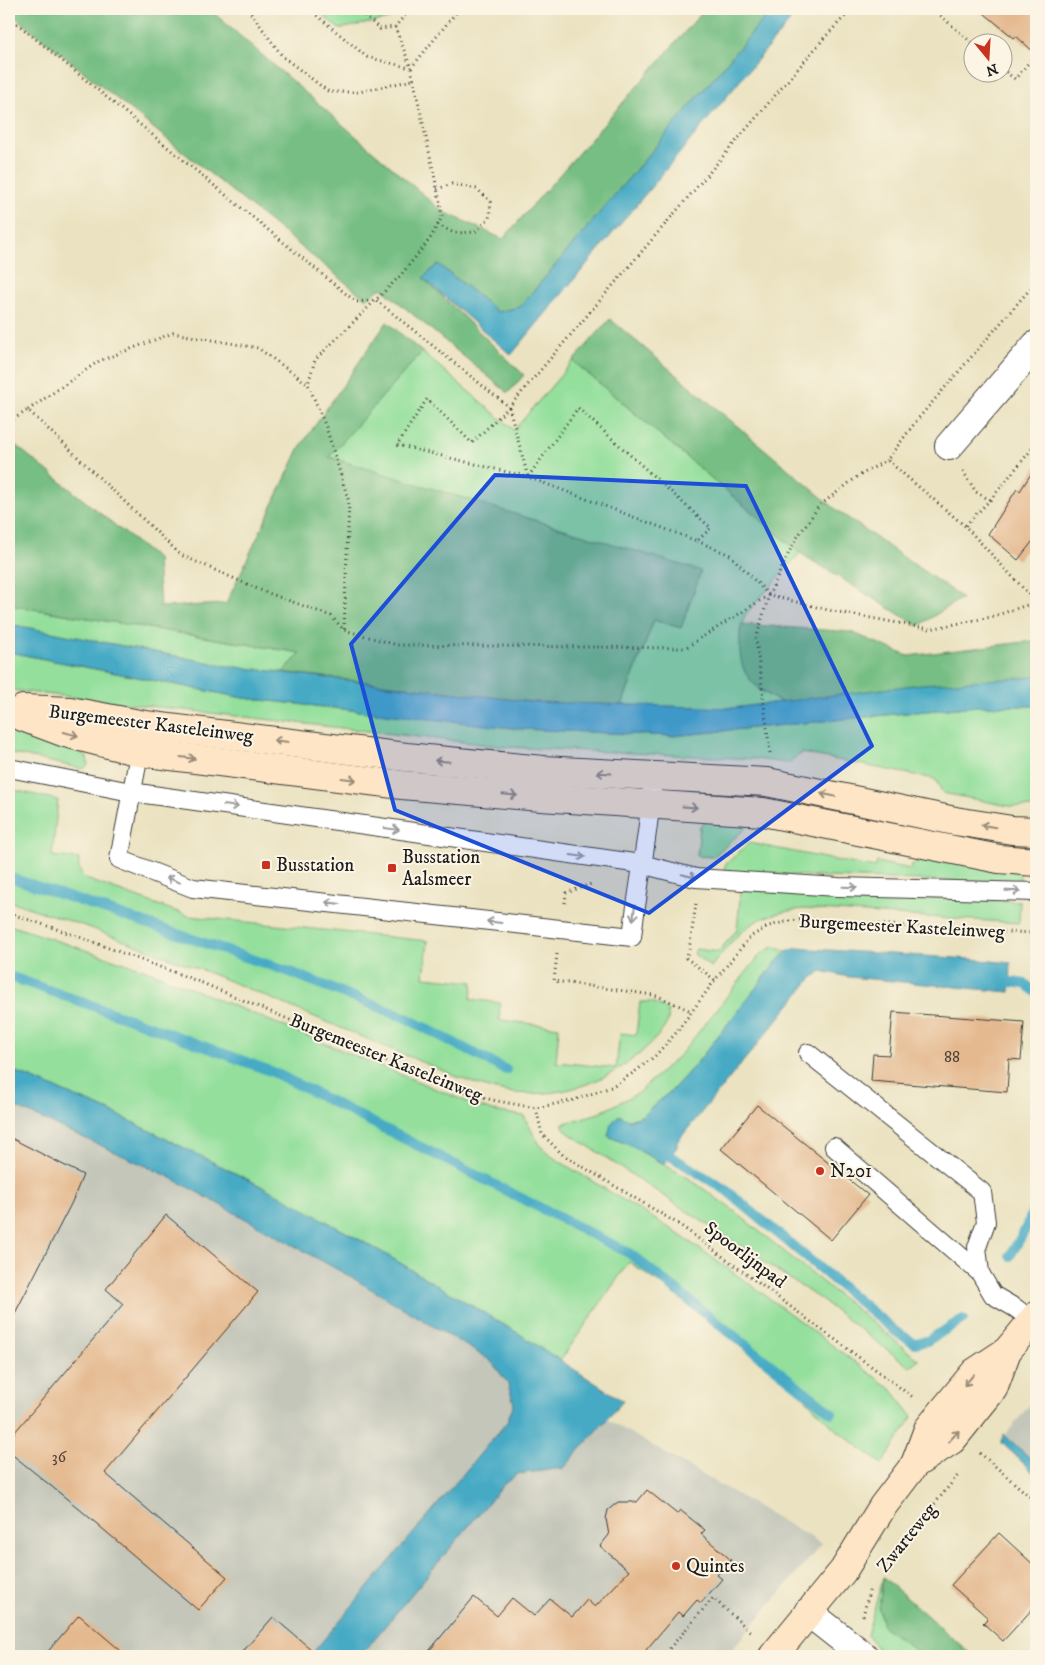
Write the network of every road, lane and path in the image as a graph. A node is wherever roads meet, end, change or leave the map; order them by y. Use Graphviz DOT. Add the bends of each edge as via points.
graph roads {
  1 [pos="248,9"];
  2 [pos="309,9"];
  3 [pos="356,9"];
  4 [pos="410,9"];
  5 [pos="459,9"];
  6 [pos="852,9"];
  7 [pos="933,9"];
  8 [pos="9,17"];
  9 [pos="395,27"];
  10 [pos="962,34"];
  11 [pos="1036,54"];
  12 [pos="411,68"];
  13 [pos="1012,76"];
  14 [pos="413,80"];
  15 [pos="437,189"];
  16 [pos="438,225"];
  17 [pos="1036,282"];
  18 [pos="376,300"];
  19 [pos="1036,345"];
  20 [pos="308,384"];
  21 [pos="509,407"];
  22 [pos="28,410"];
  23 [pos="9,422"];
  24 [pos="1036,444"];
  25 [pos="949,446"];
  26 [pos="887,460"];
  27 [pos="528,477"];
  28 [pos="990,500"];
  29 [pos="965,526"];
  30 [pos="697,541"];
  31 [pos="769,595"];
  32 [pos="1036,602"];
  33 [pos="344,630"];
  34 [pos="9,710"];
  35 [pos="145,725"];
  36 [pos="768,736"];
  37 [pos="139,752"];
  38 [pos="9,768"];
  39 [pos="653,775"];
  40 [pos="131,792"];
  41 [pos="651,804"];
  42 [pos="1036,831"];
  43 [pos="1036,862"];
  44 [pos="641,864"];
  45 [pos="698,878"];
  46 [pos="1036,892"];
  47 [pos="9,913"];
  48 [pos="1036,933"];
  49 [pos="715,980"];
  50 [pos="554,981"];
  51 [pos="691,1011"];
  52 [pos="808,1053"];
  53 [pos="536,1108"];
  54 [pos="834,1147"];
  55 [pos="980,1273"];
  56 [pos="1034,1319"];
  57 [pos="1007,1351"];
  58 [pos="938,1418"];
  59 [pos="978,1451"];
  60 [pos="915,1464"];
  61 [pos="959,1474"];
  62 [pos="1036,1502"];
  63 [pos="885,1565"];
  64 [pos="873,1580"];
  65 [pos="808,1612"];
  66 [pos="854,1650"];
  67 [pos="663,1656"];
  68 [pos="774,1656"];
  1 -- 14 [label="path" via="283,57 329,92 359,92"];
  2 -- 12 [label="path" via="367,57"];
  3 -- 9 [label="path" via="380,29"];
  4 -- 9 [label="path"];
  5 -- 12 [label="path"];
  6 -- 21 [label="path"];
  7 -- 10 [label="path"];
  8 -- 18 [label="path" via="356,302"];
  9 -- 12 [label="path"];
  11 -- 13 [label="path" via="1015,79"];
  12 -- 14 [label="path"];
  14 -- 15 [label="path"];
  15 -- 16 [label="path" via="442,217"];
  15 -- 16 [label="path" via="452,184 477,189 491,202 489,219 476,232 454,233"];
  16 -- 18 [label="path" via="400,276"];
  17 -- 26 [label="path" via="917,420"];
  18 -- 20 [label="path" via="315,360"];
  18 -- 21 [label="path"];
  19 -- 25 [label="street"];
  20 -- 22 [label="path" via="258,348 172,333 99,360"];
  20 -- 33 [label="path" via="326,428 348,502"];
  21 -- 27 [label="path"];
  21 -- 27 [label="path" via="472,443 426,399 397,445"];
  22 -- 23 [label="path"];
  22 -- 33 [label="path" via="181,555 260,590 332,616"];
  24 -- 28 [label="path"];
  25 -- 28 [label="path" via="976,492"];
  26 -- 29 [label="path"];
  26 -- 31 [label="path" via="857,477 819,506 794,542"];
  27 -- 30 [label="path"];
  27 -- 30 [label="path" via="578,408 711,528"];
  28 -- 29 [label="path"];
  29 -- 32 [label="path"];
  30 -- 31 [label="path" via="730,555"];
  31 -- 32 [label="path" via="828,610 930,628 992,617"];
  31 -- 33 [label="path" via="685,648 397,645"];
  31 -- 36 [label="path" via="756,639"];
  34 -- 35 [label="main road, Burgemeester Kasteleinweg" via="70,711"];
  34 -- 37 [label="main road, Burgemeester Kasteleinweg, one-way" via="65,733"];
  35 -- 37 [label="lane"];
  39 -- 35 [label="main road, Burgemeester Kasteleinweg, one-way" via="543,770 416,758"];
  37 -- 40 [label="lane"];
  37 -- 41 [label="main road, Burgemeester Kasteleinweg, one-way" via="402,785"];
  38 -- 40 [label="lane"];
  39 -- 41 [label="lane"];
  42 -- 39 [label="main road, Burgemeester Kasteleinweg, one-way" via="955,821 767,782"];
  40 -- 44 [label="lane, one-way"];
  44 -- 40 [label="lane, one-way" via="632,937 193,888 119,859"];
  41 -- 43 [label="main road, Burgemeester Kasteleinweg, one-way" via="763,812 999,859"];
  41 -- 44 [label="lane"];
  44 -- 45 [label="lane, Burgemeester Kasteleinweg, one-way"];
  45 -- 46 [label="lane, Burgemeester Kasteleinweg, one-way" via="838,887"];
  45 -- 49 [label="path" via="686,958"];
  47 -- 53 [label="path, Burgemeester Kasteleinweg" via="200,982 444,1085 492,1100"];
  48 -- 49 [label="path, Burgemeester Kasteleinweg" via="806,919 789,921 769,926 750,937"];
  49 -- 51 [label="path, Burgemeester Kasteleinweg"];
  50 -- 51 [label="path" via="653,995"];
  51 -- 53 [label="path, Burgemeester Kasteleinweg" via="654,1057 634,1073 611,1087 574,1100"];
  52 -- 55 [label="lane" via="982,1192 986,1222 977,1247"];
  53 -- 58 [label="path, Spoorlijnpad" via="542,1134 563,1155 680,1225"];
  54 -- 55 [label="lane"];
  55 -- 56 [label="lane" via="993,1294"];
  56 -- 57 [label="main road, Zwarteweg"];
  57 -- 58 [label="main road, Zwarteweg, one-way" via="975,1372"];
  60 -- 57 [label="main road, Zwarteweg, one-way" via="952,1440 993,1389"];
  58 -- 60 [label="main road, Zwarteweg" via="928,1428"];
  59 -- 62 [label="path"];
  60 -- 65 [label="main road, Zwarteweg" via="883,1506 843,1571"];
  61 -- 63 [label="path, Zwarteweg"];
  64 -- 66 [label="path, Zwarteweg"];
  65 -- 66 [label="street"];
  65 -- 68 [label="main road, Zwarteweg"];
  67 -- 68 [label="path" via="713,1598"];
}
